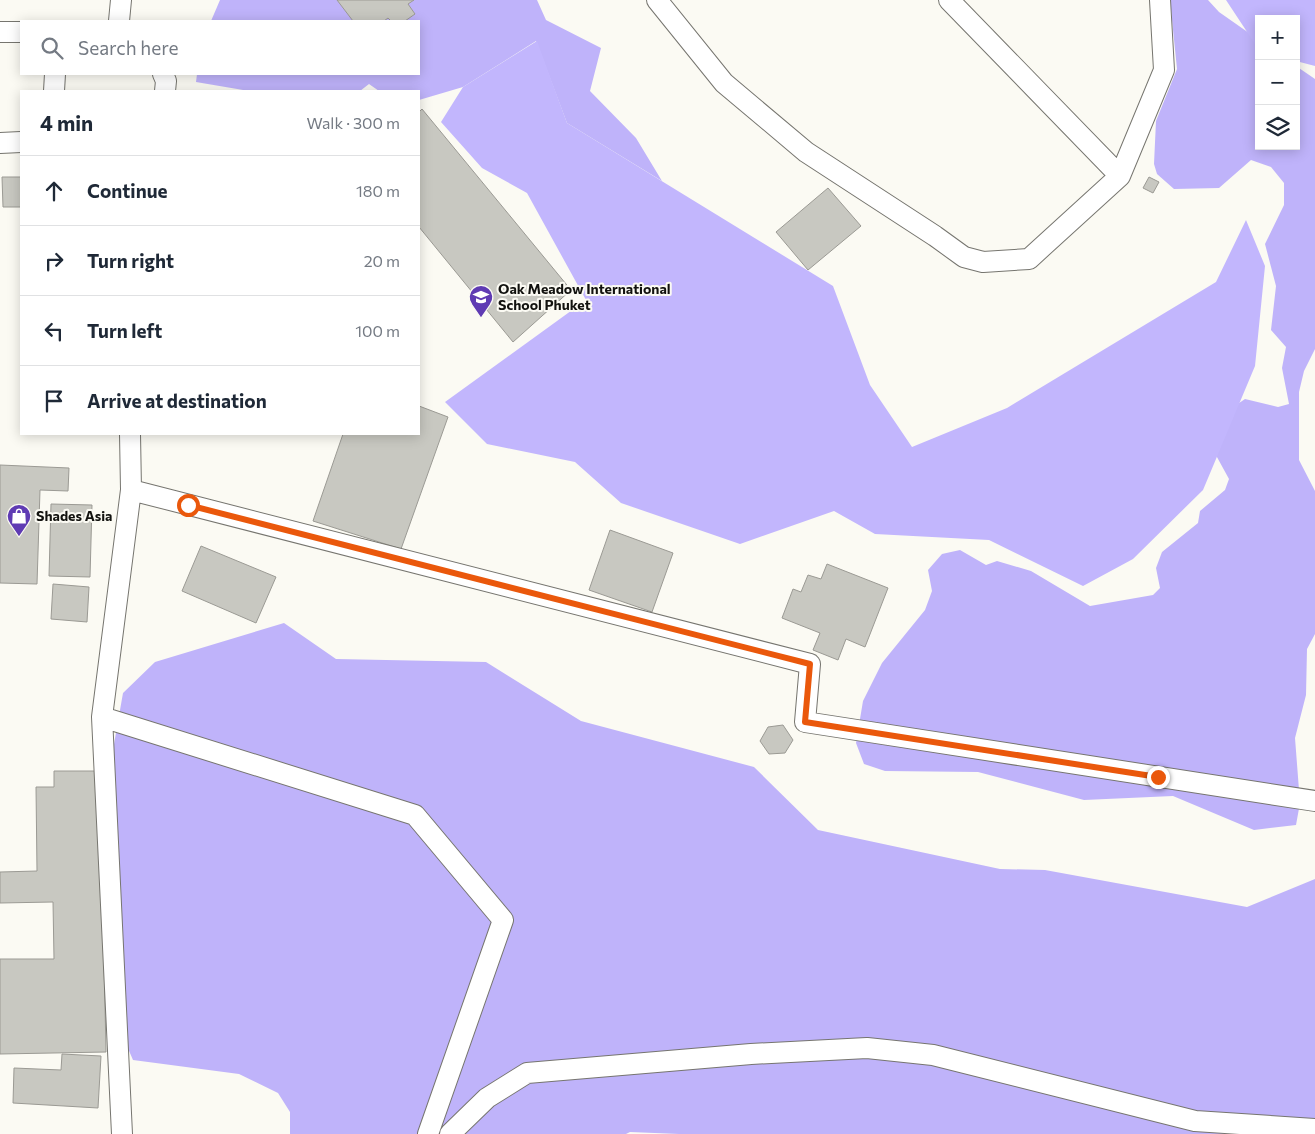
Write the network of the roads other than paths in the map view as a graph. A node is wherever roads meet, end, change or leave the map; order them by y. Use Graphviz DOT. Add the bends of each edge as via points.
graph roads {
  1 [pos="121,0"];
  2 [pos="657,0"];
  3 [pos="949,0"];
  4 [pos="1160,0"];
  5 [pos="119,20"];
  6 [pos="0,32"];
  7 [pos="20,32"];
  8 [pos="55,75"];
  9 [pos="163,75"];
  10 [pos="54,90"];
  11 [pos="165,90"];
  12 [pos="20,142"];
  13 [pos="0,143"];
  14 [pos="1120,176"];
  15 [pos="130,435"];
  16 [pos="131,490"];
  17 [pos="102,717"];
  18 [pos="1315,801"];
  19 [pos="1315,1130"];
  20 [pos="122,1134"];
  21 [pos="428,1134"];
  22 [pos="450,1134"];
  1 -- 5 [label="street"];
  2 -- 14 [label="street" via="724,83 806,152 964,258 982,262 1029,259"];
  3 -- 14 [label="street"];
  4 -- 14 [label="street" via="1164,70"];
  6 -- 7 [label="street"];
  8 -- 10 [label="street"];
  9 -- 11 [label="street"];
  12 -- 13 [label="street"];
  15 -- 16 [label="street"];
  16 -- 17 [label="street"];
  16 -- 18 [label="street" via="810,664 805,722"];
  17 -- 20 [label="street"];
  17 -- 21 [label="street" via="415,815 503,920"];
  19 -- 22 [label="street" via="1195,1121 934,1055 866,1048 527,1073 487,1098"];
}
